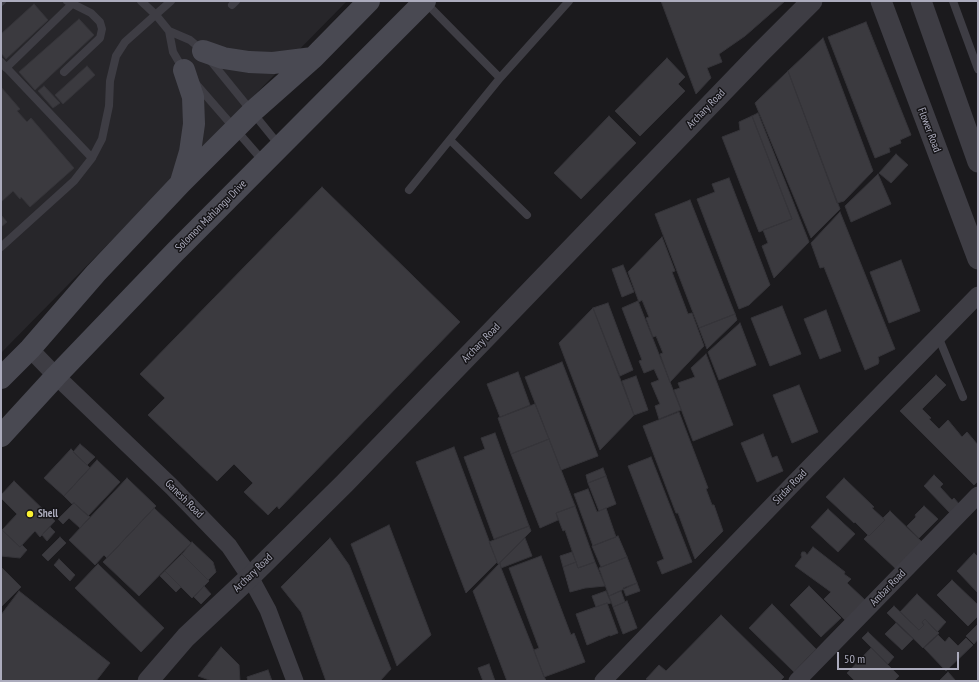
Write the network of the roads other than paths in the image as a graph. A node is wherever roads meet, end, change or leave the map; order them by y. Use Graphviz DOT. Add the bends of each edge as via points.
graph roads {
  1 [pos="141,1"];
  2 [pos="171,1"];
  3 [pos="369,1"];
  4 [pos="425,1"];
  5 [pos="569,1"];
  6 [pos="812,1"];
  7 [pos="881,1"];
  8 [pos="922,1"];
  9 [pos="953,1"];
  10 [pos="70,2"];
  11 [pos="156,15"];
  12 [pos="169,32"];
  13 [pos="203,51"];
  14 [pos="313,58"];
  15 [pos="4,65"];
  16 [pos="978,69"];
  17 [pos="184,70"];
  18 [pos="64,72"];
  19 [pos="500,78"];
  20 [pos="252,112"];
  21 [pos="236,130"];
  22 [pos="450,140"];
  23 [pos="280,146"];
  24 [pos="92,158"];
  25 [pos="264,162"];
  26 [pos="978,162"];
  27 [pos="181,183"];
  28 [pos="409,190"];
  29 [pos="527,215"];
  30 [pos="1,247"];
  31 [pos="978,259"];
  32 [pos="978,295"];
  33 [pos="938,336"];
  34 [pos="30,349"];
  35 [pos="56,376"];
  36 [pos="1,378"];
  37 [pos="963,397"];
  38 [pos="1,436"];
  39 [pos="978,495"];
  40 [pos="250,577"];
  41 [pos="148,681"];
  42 [pos="295,681"];
  43 [pos="603,681"];
  44 [pos="797,681"];
  1 -- 11 [label="lane"];
  2 -- 11 [label="lane"];
  3 -- 14 [label="main road"];
  4 -- 19 [label="lane"];
  4 -- 23 [label="main road, Solomon Mahlangu Drive"];
  5 -- 19 [label="lane"];
  6 -- 40 [label="street, Archary Road"];
  7 -- 31 [label="street, Flower Road"];
  8 -- 26 [label="street"];
  9 -- 16 [label="lane"];
  10 -- 15 [label="lane"];
  10 -- 18 [label="lane" via="91,13 100,22 102,29 100,38"];
  11 -- 12 [label="lane"];
  11 -- 24 [label="lane" via="125,42 116,56 102,139"];
  12 -- 13 [label="lane" via="190,40"];
  12 -- 17 [label="lane" via="173,52"];
  13 -- 14 [label="main road" via="222,58 249,62 273,63"];
  13 -- 20 [label="lane"];
  14 -- 20 [label="main road"];
  15 -- 24 [label="lane"];
  17 -- 21 [label="lane"];
  17 -- 27 [label="main road" via="193,97 194,124 190,152"];
  19 -- 22 [label="lane"];
  20 -- 21 [label="main road"];
  20 -- 23 [label="lane"];
  21 -- 25 [label="lane"];
  21 -- 27 [label="main road"];
  22 -- 28 [label="lane"];
  22 -- 29 [label="lane"];
  23 -- 25 [label="main road, Solomon Mahlangu Drive"];
  24 -- 30 [label="lane" via="74,181"];
  25 -- 35 [label="main road, Solomon Mahlangu Drive"];
  27 -- 34 [label="main road" via="96,273"];
  32 -- 33 [label="street, Sirdar Road"];
  33 -- 37 [label="lane"];
  33 -- 43 [label="street, Sirdar Road"];
  34 -- 35 [label="street, Ganesh Road"];
  34 -- 36 [label="main road"];
  35 -- 38 [label="main road, Solomon Mahlangu Drive"];
  35 -- 40 [label="street, Ganesh Road" via="202,517 229,546"];
  39 -- 44 [label="street, Ambar Road"];
  40 -- 41 [label="street, Archary Road" via="186,637"];
  40 -- 42 [label="street, Ganesh Road" via="268,610"];
}
